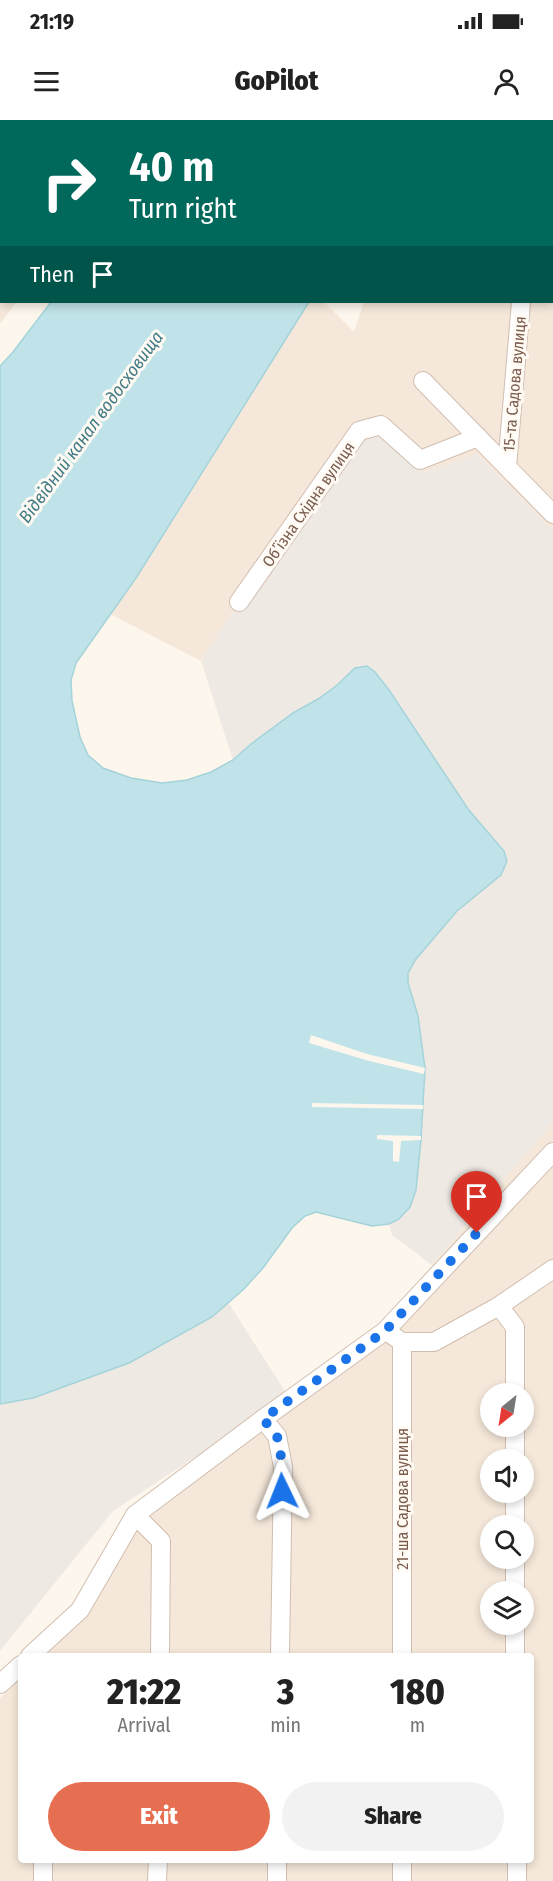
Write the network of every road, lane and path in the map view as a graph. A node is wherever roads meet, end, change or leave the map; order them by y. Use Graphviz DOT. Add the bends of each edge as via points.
graph roads {
  1 [pos="521,303"];
  2 [pos="423,381"];
  3 [pos="478,437"];
  4 [pos="507,467"];
  5 [pos="553,514"];
  6 [pos="239,602"];
  7 [pos="553,1152"];
  8 [pos="553,1269"];
  9 [pos="498,1306"];
  10 [pos="385,1331"];
  11 [pos="402,1342"];
  12 [pos="515,1383"];
  13 [pos="263,1419"];
  14 [pos="135,1515"];
  15 [pos="515,1635"];
  16 [pos="36,1653"];
  17 [pos="160,1653"];
  18 [pos="280,1653"];
  19 [pos="402,1653"];
  20 [pos="515,1653"];
  21 [pos="18,1668"];
  22 [pos="0,1684"];
  23 [pos="44,1863"];
  24 [pos="158,1863"];
  25 [pos="277,1863"];
  26 [pos="402,1863"];
  27 [pos="517,1863"];
  28 [pos="43,1881"];
  29 [pos="157,1881"];
  30 [pos="277,1881"];
  31 [pos="402,1881"];
  32 [pos="517,1881"];
  1 -- 4 [label="street, 15-та Садова вулиця"];
  2 -- 3 [label="street"];
  3 -- 4 [label="street"];
  3 -- 6 [label="street, Обʼїзна Східна вулиця" via="420,460 381,425 359,431"];
  4 -- 5 [label="street"];
  7 -- 10 [label="street"];
  8 -- 9 [label="street"];
  9 -- 11 [label="street" via="434,1342"];
  9 -- 12 [label="street" via="515,1327"];
  10 -- 11 [label="street"];
  10 -- 13 [label="street"];
  11 -- 19 [label="street, 21-ша Садова вулиця"];
  13 -- 14 [label="street"];
  13 -- 18 [label="street" via="277,1436 283,1467"];
  14 -- 16 [label="street" via="80,1610"];
  14 -- 17 [label="street" via="161,1540"];
  15 -- 20 [label="street"];
  21 -- 22 [label="street"];
  23 -- 28 [label="street"];
  24 -- 29 [label="street"];
  25 -- 30 [label="street"];
  26 -- 31 [label="street"];
  27 -- 32 [label="street"];
}
